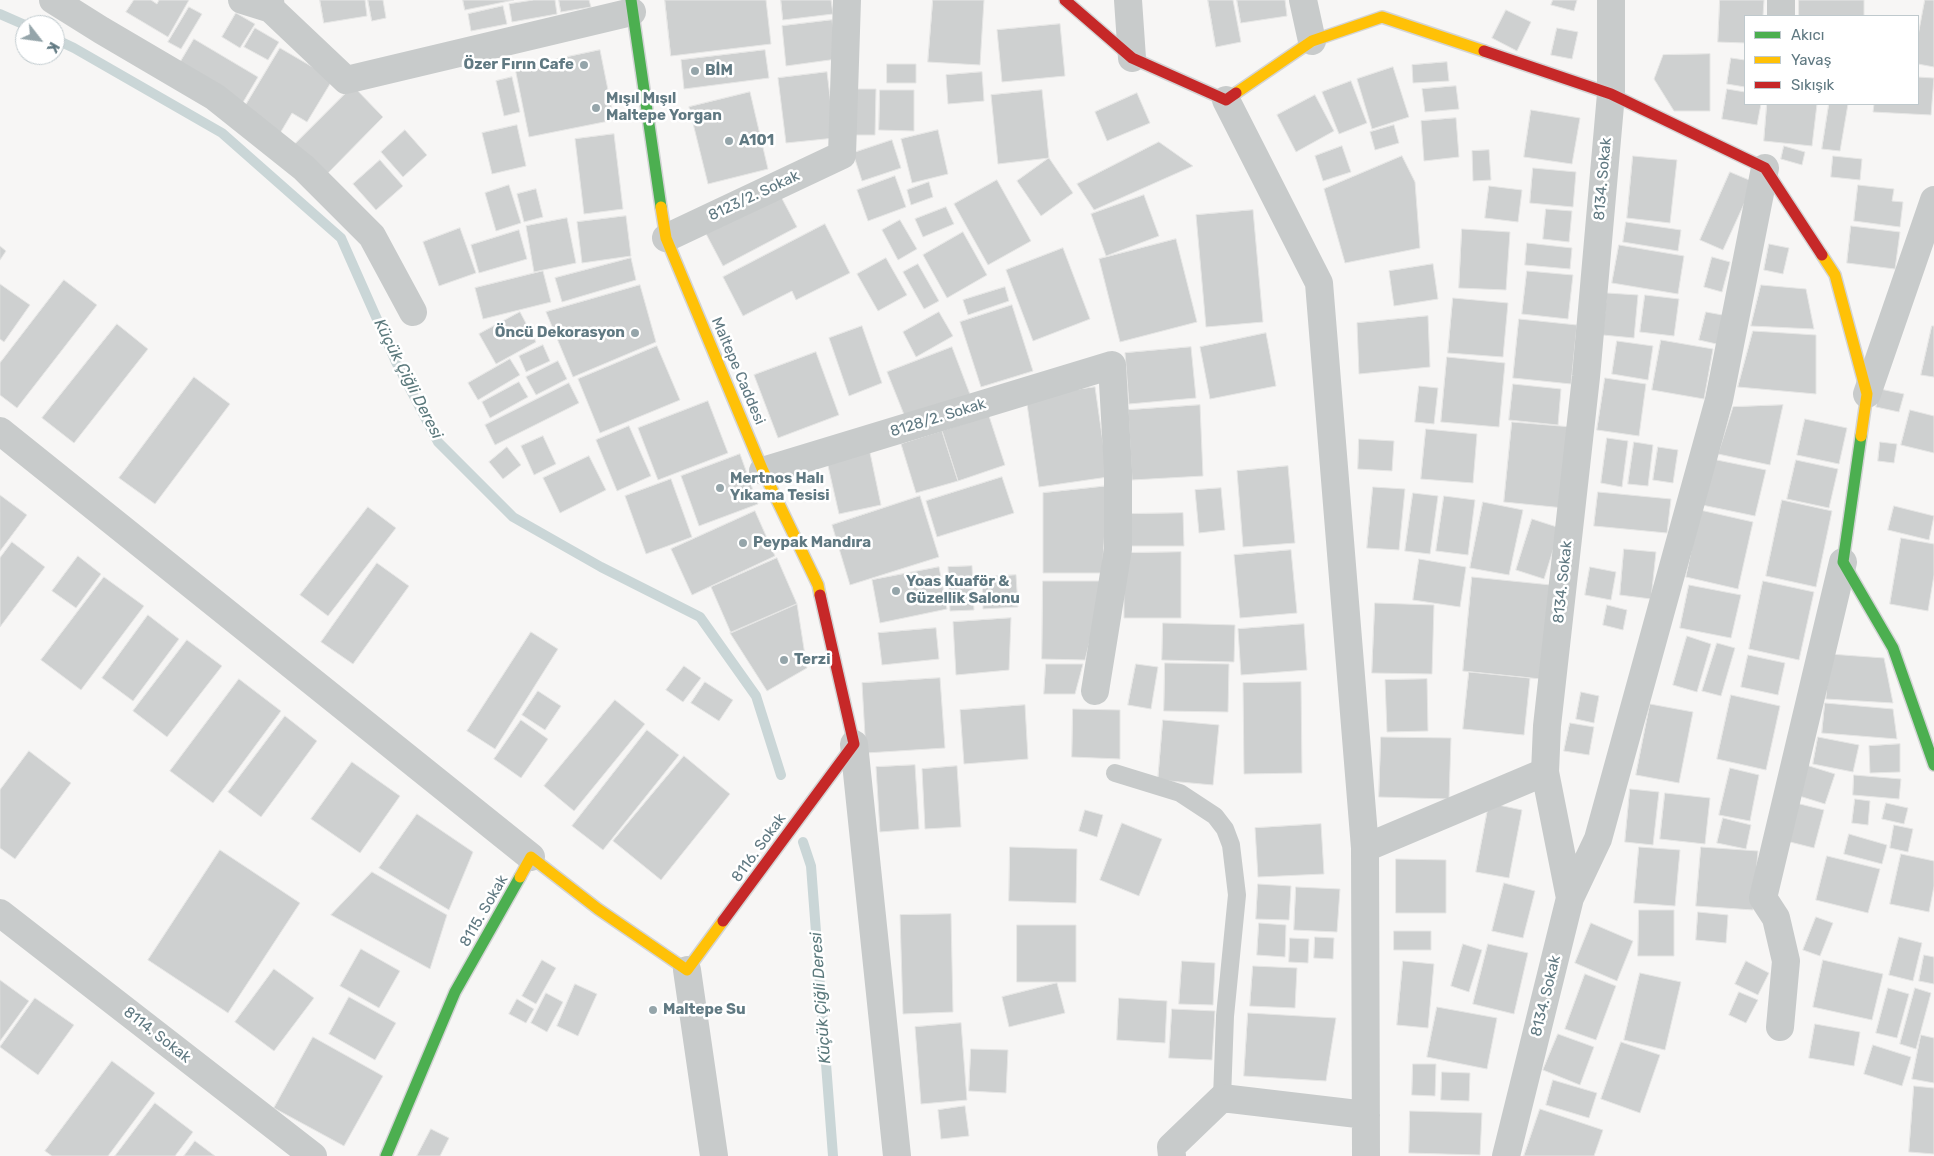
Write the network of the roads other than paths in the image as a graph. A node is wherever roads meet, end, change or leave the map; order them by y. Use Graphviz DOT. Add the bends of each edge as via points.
graph roads {
  1 [pos="52,0"];
  2 [pos="242,0"];
  3 [pos="847,0"];
  4 [pos="1065,0"];
  5 [pos="1128,0"];
  6 [pos="1303,0"];
  7 [pos="1611,0"];
  8 [pos="1781,0"];
  9 [pos="271,4"];
  10 [pos="631,6"];
  11 [pos="1781,15"];
  12 [pos="1312,41"];
  13 [pos="1132,58"];
  14 [pos="1611,94"];
  15 [pos="1226,100"];
  16 [pos="1765,168"];
  17 [pos="1934,200"];
  18 [pos="666,238"];
  19 [pos="413,312"];
  20 [pos="1867,394"];
  21 [pos="0,431"];
  22 [pos="763,471"];
  23 [pos="1843,562"];
  24 [pos="1095,691"];
  25 [pos="854,744"];
  26 [pos="1934,765"];
  27 [pos="1545,772"];
  28 [pos="1114,773"];
  29 [pos="1365,848"];
  30 [pos="532,857"];
  31 [pos="1570,898"];
  32 [pos="0,913"];
  33 [pos="687,970"];
  34 [pos="1780,1027"];
  35 [pos="1222,1098"];
  36 [pos="1366,1114"];
  37 [pos="313,1156"];
  38 [pos="386,1156"];
  39 [pos="714,1156"];
  40 [pos="897,1156"];
  41 [pos="1172,1156"];
  42 [pos="1366,1156"];
  43 [pos="1506,1156"];
  1 -- 19 [label="street" via="216,97 304,168 372,236"];
  2 -- 9 [label="street"];
  3 -- 18 [label="street, 8123/2. Sokak" via="842,155"];
  4 -- 13 [label="street"];
  5 -- 13 [label="street"];
  6 -- 12 [label="street"];
  7 -- 14 [label="street, 8134. Sokak"];
  8 -- 11 [label="street"];
  9 -- 10 [label="street" via="346,80"];
  10 -- 18 [label="street, Maltepe Caddesi"];
  12 -- 14 [label="street" via="1382,17"];
  12 -- 15 [label="street"];
  13 -- 15 [label="street"];
  14 -- 16 [label="street"];
  14 -- 27 [label="street, 8134. Sokak" via="1586,377 1547,726"];
  15 -- 29 [label="street" via="1319,283"];
  16 -- 20 [label="street" via="1835,276"];
  16 -- 31 [label="street" via="1719,400 1598,838"];
  17 -- 20 [label="street"];
  18 -- 22 [label="street, Maltepe Caddesi"];
  20 -- 23 [label="street"];
  21 -- 30 [label="street"];
  22 -- 24 [label="street, 8128/2. Sokak" via="1112,365 1118,470 1118,549"];
  22 -- 25 [label="street, Maltepe Caddesi" via="818,585"];
  23 -- 26 [label="street" via="1893,648"];
  23 -- 34 [label="street" via="1763,898 1776,918 1786,961"];
  25 -- 33 [label="street, 8116. Sokak"];
  25 -- 40 [label="street"];
  27 -- 29 [label="street"];
  27 -- 31 [label="street, 8134. Sokak"];
  28 -- 35 [label="lane" via="1180,793 1215,816 1225,829 1237,895 1225,1016"];
  29 -- 36 [label="street"];
  30 -- 33 [label="street" via="598,909"];
  30 -- 38 [label="street, 8115. Sokak" via="455,992"];
  31 -- 43 [label="street, 8134. Sokak"];
  32 -- 37 [label="street, 8114. Sokak"];
  33 -- 39 [label="street"];
  35 -- 36 [label="street"];
  35 -- 41 [label="street" via="1171,1147"];
  36 -- 42 [label="street"];
}
